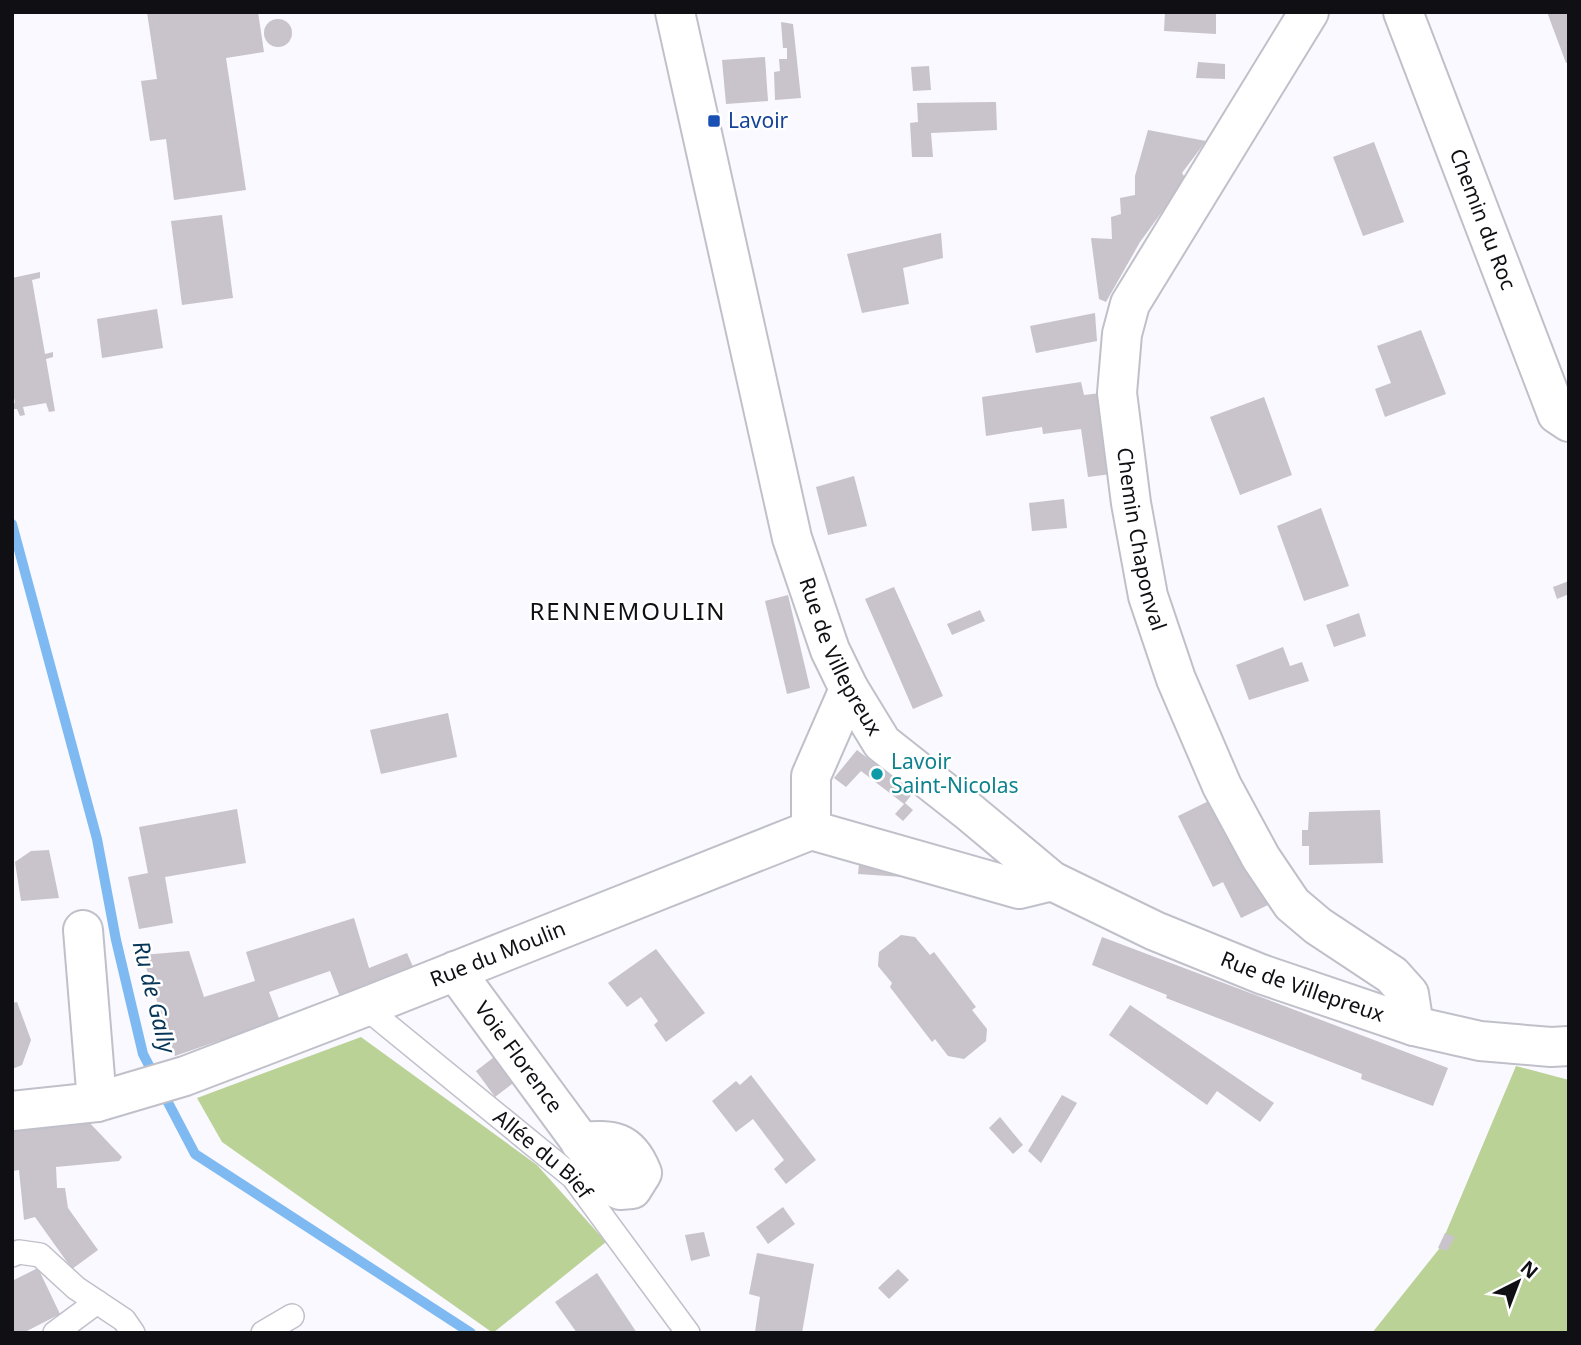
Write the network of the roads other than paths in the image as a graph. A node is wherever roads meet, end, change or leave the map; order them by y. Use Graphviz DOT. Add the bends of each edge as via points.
graph roads {
  1 [pos="675,12"];
  2 [pos="1309,12"];
  3 [pos="1403,12"];
  4 [pos="1569,422"];
  5 [pos="849,689"];
  6 [pos="811,830"];
  7 [pos="1052,881"];
  8 [pos="83,930"];
  9 [pos="455,971"];
  10 [pos="365,1007"];
  11 [pos="1414,1026"];
  12 [pos="1569,1046"];
  13 [pos="97,1102"];
  14 [pos="12,1111"];
  15 [pos="580,1142"];
  16 [pos="12,1255"];
  17 [pos="97,1302"];
  18 [pos="292,1316"];
  19 [pos="55,1333"];
  20 [pos="132,1333"];
  21 [pos="263,1333"];
  22 [pos="688,1333"];
  1 -- 5 [label="street, Rue de Villepreux" via="792,538 830,650"];
  2 -- 11 [label="street, Chemin Chaponval" via="1130,304 1122,334 1117,393 1130,503 1148,596 1176,679 1222,786 1292,904 1392,975 1409,994"];
  3 -- 4 [label="street, Chemin du Roc" via="1557,414"];
  5 -- 6 [label="street" via="811,776"];
  5 -- 7 [label="street, Rue de Villepreux" via="882,743"];
  6 -- 7 [label="street" via="1019,889"];
  6 -- 9 [label="street, Rue du Moulin"];
  7 -- 11 [label="street, Rue de Villepreux" via="1155,931 1262,974"];
  8 -- 13 [label="street"];
  9 -- 10 [label="street, Rue du Moulin"];
  9 -- 15 [label="street, Voie Florence"];
  10 -- 13 [label="street, Rue du Moulin" via="185,1076"];
  10 -- 22 [label="lane, Allée du Bief" via="573,1177"];
  11 -- 12 [label="street, Rue de Villepreux" via="1480,1041"];
  13 -- 14 [label="street, Rue du Moulin"];
  16 -- 17 [label="lane" via="40,1255"];
  17 -- 19 [label="lane"];
  17 -- 20 [label="lane" via="124,1320"];
  18 -- 21 [label="lane"];
}
